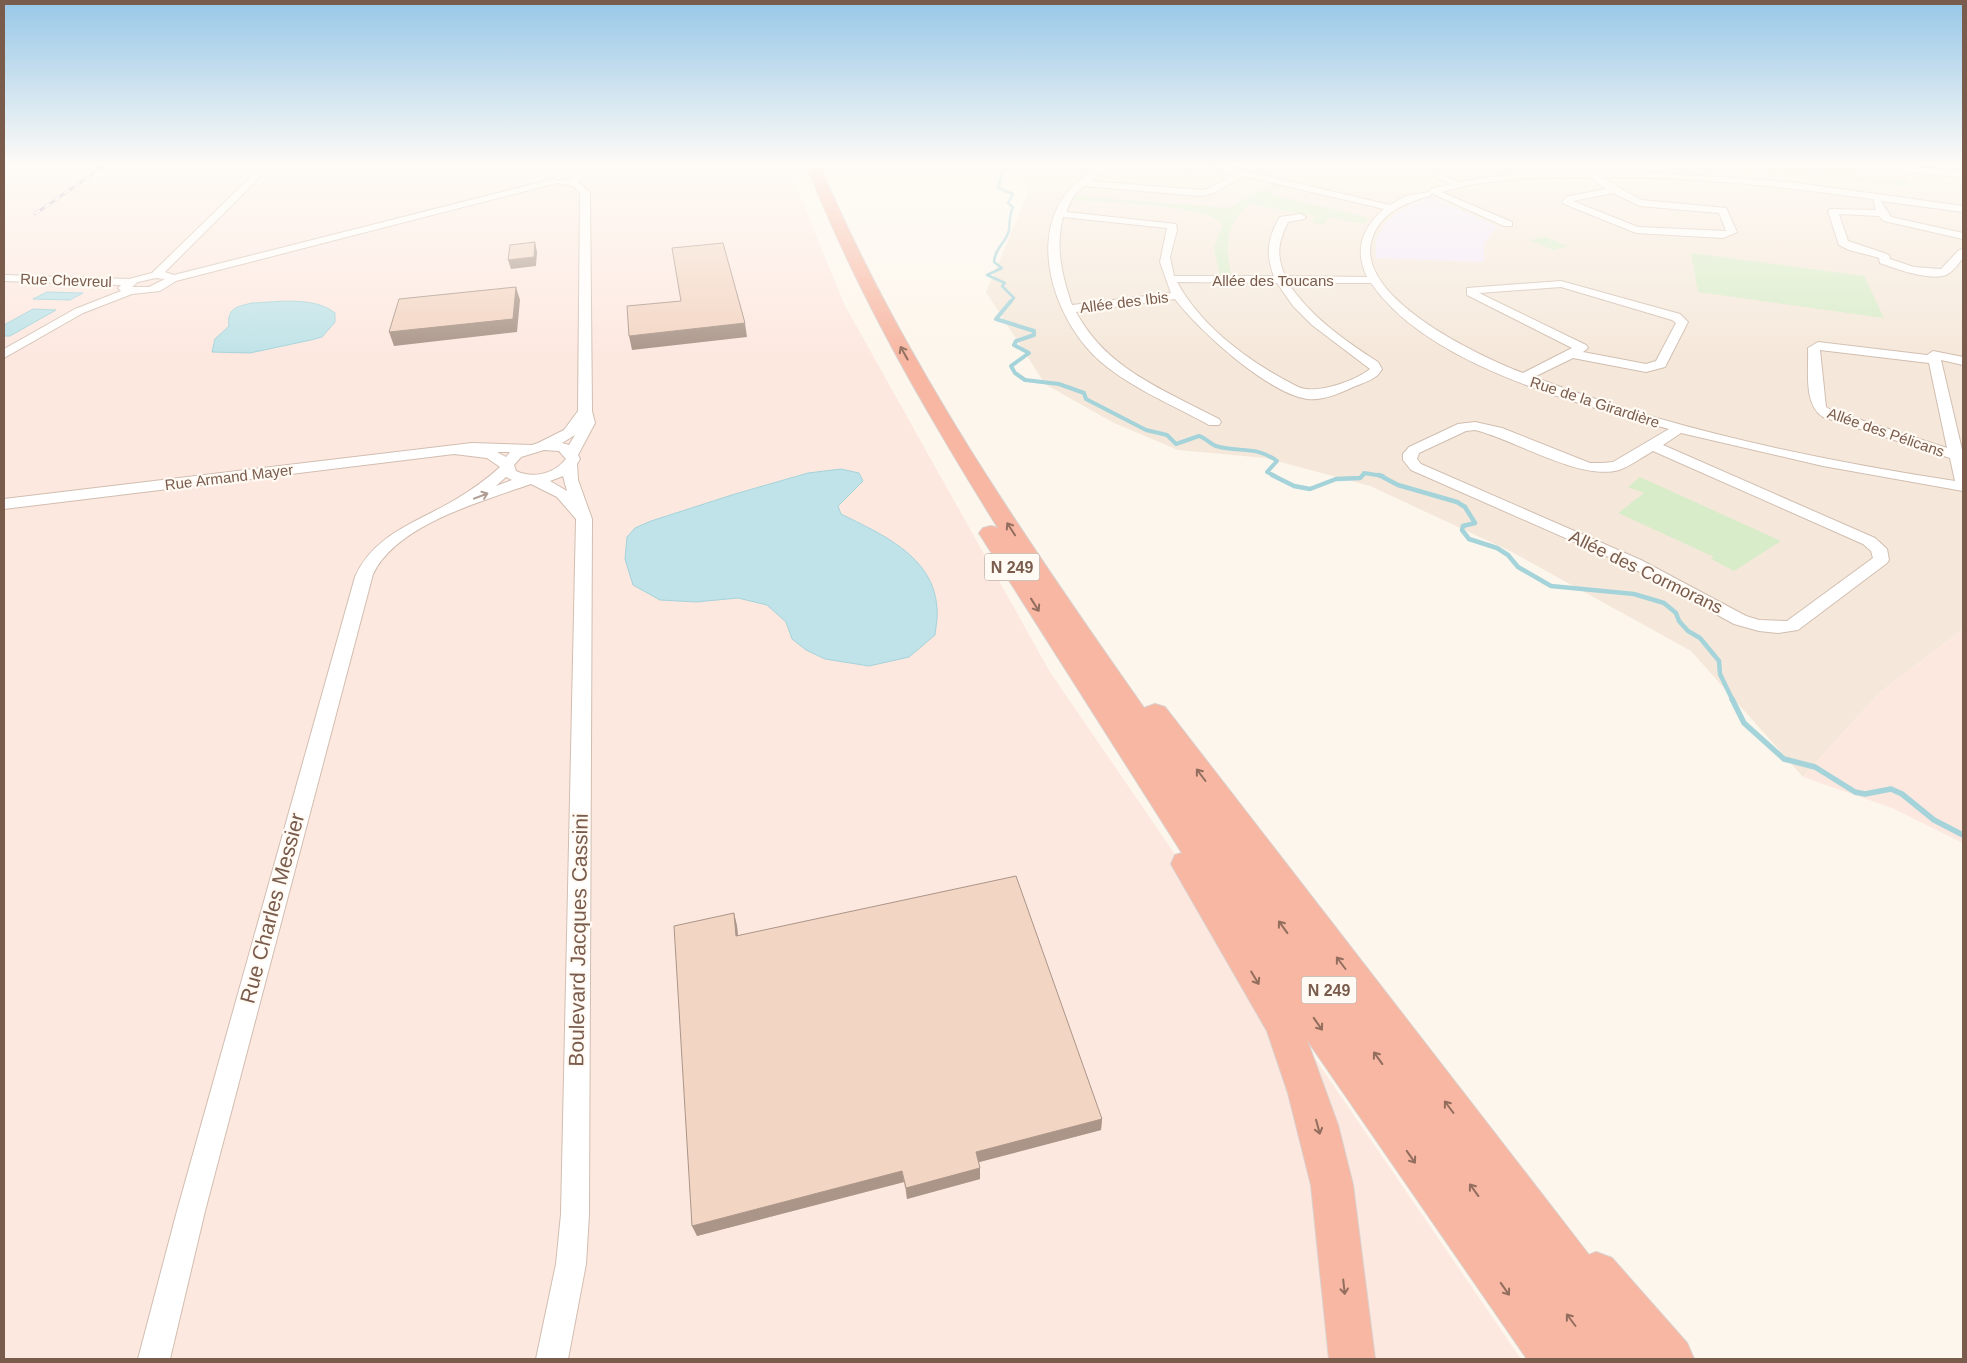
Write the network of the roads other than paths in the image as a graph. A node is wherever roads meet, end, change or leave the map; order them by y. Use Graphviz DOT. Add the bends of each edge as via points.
graph roads {
  1 [pos="202,230"];
  2 [pos="366,230"];
  3 [pos="585,230"];
  4 [pos="827,230"];
  5 [pos="841,230"];
  6 [pos="1058,230"];
  7 [pos="1171,230"];
  8 [pos="1278,230"];
  9 [pos="1371,230"];
  10 [pos="1635,230"];
  11 [pos="1731,230"];
  12 [pos="1838,230"];
  13 [pos="1936,230"];
  14 [pos="1963,236"];
  15 [pos="1963,252"];
  16 [pos="156,275"];
  17 [pos="4,278"];
  18 [pos="1171,279"];
  19 [pos="172,280"];
  20 [pos="1280,280"];
  21 [pos="1375,280"];
  22 [pos="130,287"];
  23 [pos="1179,295"];
  24 [pos="1068,309"];
  25 [pos="4,354"];
  26 [pos="1573,354"];
  27 [pos="1933,358"];
  28 [pos="1963,361"];
  29 [pos="1523,378"];
  30 [pos="585,411"];
  31 [pos="1214,422"];
  32 [pos="1678,428"];
  33 [pos="1957,434"];
  34 [pos="1652,446"];
  35 [pos="538,447"];
  36 [pos="454,450"];
  37 [pos="1955,454"];
  38 [pos="571,460"];
  39 [pos="507,466"];
  40 [pos="532,479"];
  41 [pos="1963,486"];
  42 [pos="4,504"];
  43 [pos="459,504"];
  44 [pos="584,519"];
  45 [pos="1066,614"];
  46 [pos="1141,768"];
  47 [pos="1478,1146"];
  48 [pos="154,1359"];
  49 [pos="552,1359"];
  50 [pos="1352,1359"];
  51 [pos="1555,1359"];
  52 [pos="1600,1359"];
  53 [pos="1641,1359"];
  54 [pos="1671,1359"];
  1 -- 16 [label="street"];
  2 -- 19 [label="street"];
  3 -- 30 [label="street"];
  4 -- 46 [label="highway, N 249, one-way" via="840,262 911,398 1031,598"];
  45 -- 5 [label="highway, N 249, one-way" via="912,368"];
  6 -- 24 [label="street" via="1055,255"];
  7 -- 18 [label="street" via="1165,262"];
  8 -- 20 [label="street" via="1273,255"];
  9 -- 21 [label="street, Rue de la Girardière" via="1364,252"];
  10 -- 11 [label="street" via="1723,235 1732,232"];
  12 -- 15 [label="street" via="1843,243 1854,249 1881,255 1885,257 1884,261 1892,264 1923,271 1944,272"];
  13 -- 14 [label="street"];
  16 -- 19 [label="street" via="168,276"];
  16 -- 22 [label="street"];
  17 -- 22 [label="street, Rue Chevreul"];
  18 -- 20 [label="street, Allée des Toucans"];
  18 -- 23 [label="street"];
  19 -- 22 [label="street" via="157,288"];
  20 -- 21 [label="street, Allée des Toucans"];
  20 -- 23 [label="street" via="1310,319 1374,365 1374,373 1316,395 1297,391 1236,354 1203,325"];
  21 -- 29 [label="street, Rue de la Girardière" via="1403,311 1433,333 1493,366"];
  22 -- 25 [label="street"];
  23 -- 24 [label="street, Allée des Ibis"];
  24 -- 31 [label="street" via="1104,358"];
  26 -- 26 [label="street" via="1582,348 1471,293 1471,290 1561,284 1676,317 1682,322 1657,367 1646,368"];
  26 -- 29 [label="street"];
  27 -- 28 [label="street"];
  27 -- 33 [label="street"];
  27 -- 37 [label="street, Allée des Pélicans" via="1818,346 1814,348 1817,403 1828,414"];
  29 -- 32 [label="street, Rue de la Girardière"];
  30 -- 35 [label="street" via="574,430 564,438"];
  30 -- 38 [label="street" via="588,423"];
  32 -- 34 [label="street, Allée des Cormorans"];
  32 -- 41 [label="street, Rue de la Girardière" via="1802,458"];
  33 -- 37 [label="street"];
  34 -- 34 [label="street, Allée des Cormorans" via="1616,466 1588,467 1497,431 1475,426 1464,427 1414,450 1410,460 1416,467 1635,563 1756,626 1792,626 1881,560 1879,549 1869,541"];
  35 -- 36 [label="street, Rue Armand Mayer"];
  35 -- 38 [label="street" via="562,447"];
  35 -- 39 [label="street, Rue Charles Messier" via="516,454"];
  36 -- 39 [label="street, Rue Armand Mayer" via="491,454"];
  36 -- 42 [label="street, Rue Armand Mayer"];
  37 -- 41 [label="street"];
  38 -- 40 [label="street, Rue Charles Messier" via="554,474"];
  38 -- 44 [label="street, Boulevard Jacques Cassini" via="571,480"];
  39 -- 40 [label="street, Rue Armand Mayer" via="514,476"];
  39 -- 43 [label="street, Rue Charles Messier" via="492,482"];
  43 -- 40 [label="street, Rue Charles Messier, one-way"];
  40 -- 44 [label="street" via="554,486"];
  43 -- 48 [label="street, Rue Charles Messier" via="407,531 382,550 366,571 356,596"];
  44 -- 49 [label="street, Boulevard Jacques Cassini" via="575,1214 571,1264"];
  47 -- 45 [label="highway, N 249, one-way" via="1230,813 1111,660 1088,625"];
  52 -- 45 [label="highway, N 249, one-way" via="1267,905"];
  46 -- 50 [label="highway, N 249, one-way" via="1142,790 1283,1025 1305,1084 1332,1184"];
  46 -- 51 [label="highway, N 249, one-way" via="1367,1095"];
  47 -- 53 [label="highway, N 249"];
  47 -- 54 [label="highway, N 249" via="1514,1174"];
}
